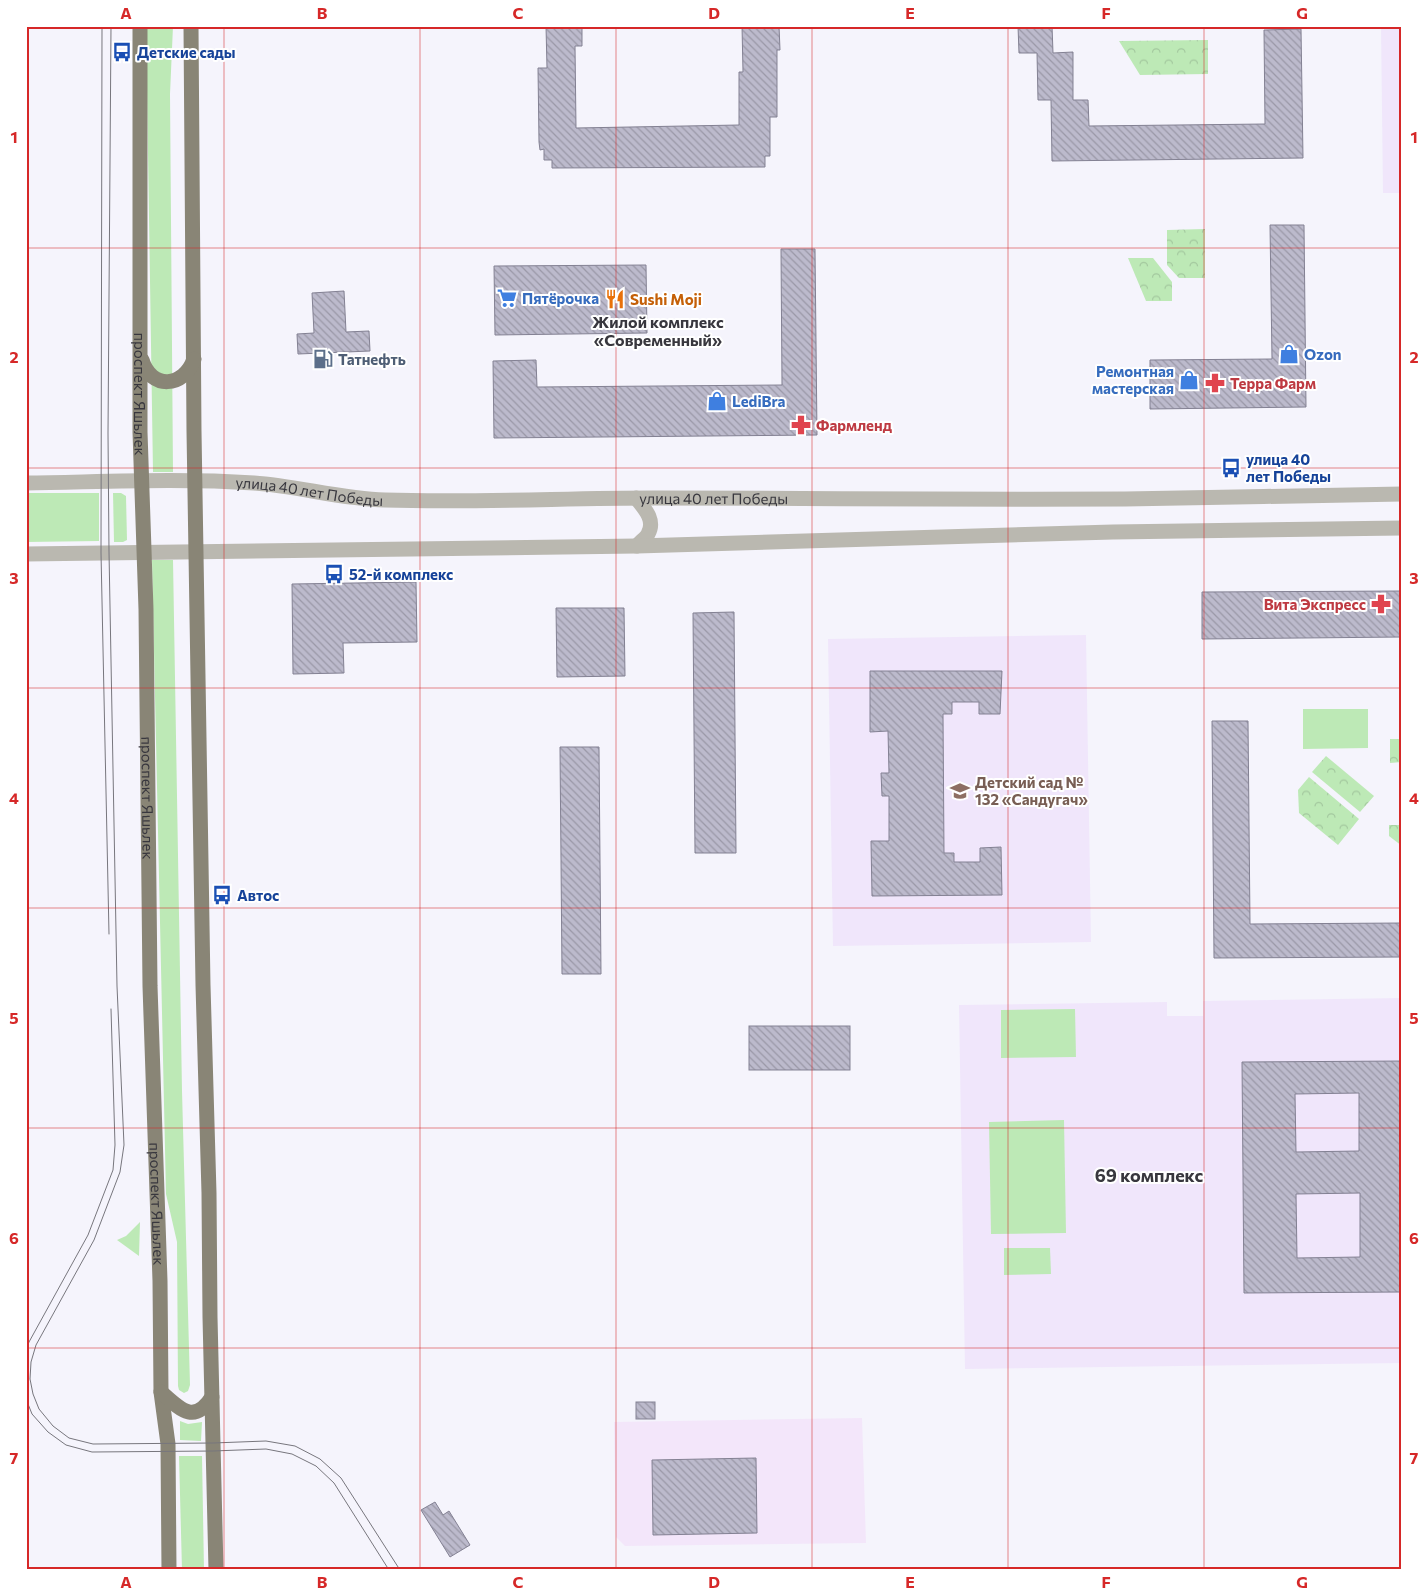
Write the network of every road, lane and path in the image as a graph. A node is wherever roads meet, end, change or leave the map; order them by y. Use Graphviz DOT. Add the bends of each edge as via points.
graph roads {
  1 [pos="140,26"];
  2 [pos="191,26"];
  3 [pos="142,358"];
  4 [pos="194,359"];
  5 [pos="142,480"];
  6 [pos="196,480"];
  7 [pos="26,483"];
  8 [pos="1402,494"];
  9 [pos="636,498"];
  10 [pos="1402,528"];
  11 [pos="637,546"];
  12 [pos="197,552"];
  13 [pos="144,553"];
  14 [pos="26,554"];
  15 [pos="161,1392"];
  16 [pos="212,1397"];
  17 [pos="169,1570"];
  18 [pos="216,1570"];
  1 -- 3 [label="main road, проспект Яшьлек"];
  2 -- 4 [label="main road"];
  3 -- 4 [label="main road" via="150,375 167,382 185,376"];
  3 -- 5 [label="main road, проспект Яшьлек"];
  4 -- 6 [label="main road"];
  5 -- 6 [label="street, улица 40 лет Победы"];
  5 -- 7 [label="street, улица 40 лет Победы"];
  5 -- 13 [label="main road, проспект Яшьлек"];
  6 -- 9 [label="street, улица 40 лет Победы" via="258,484 345,498 382,500"];
  6 -- 12 [label="main road"];
  8 -- 9 [label="street, улица 40 лет Победы" via="1125,499"];
  9 -- 11 [label="street" via="651,521 648,534"];
  10 -- 11 [label="street" via="1113,532"];
  11 -- 12 [label="street"];
  12 -- 13 [label="street"];
  12 -- 16 [label="main road"];
  13 -- 14 [label="street"];
  13 -- 15 [label="main road, проспект Яшьлек" via="150,986"];
  15 -- 16 [label="main road" via="187,1412 206,1407"];
  15 -- 17 [label="main road, проспект Яшьлек" via="168,1444"];
  16 -- 18 [label="main road"];
}
